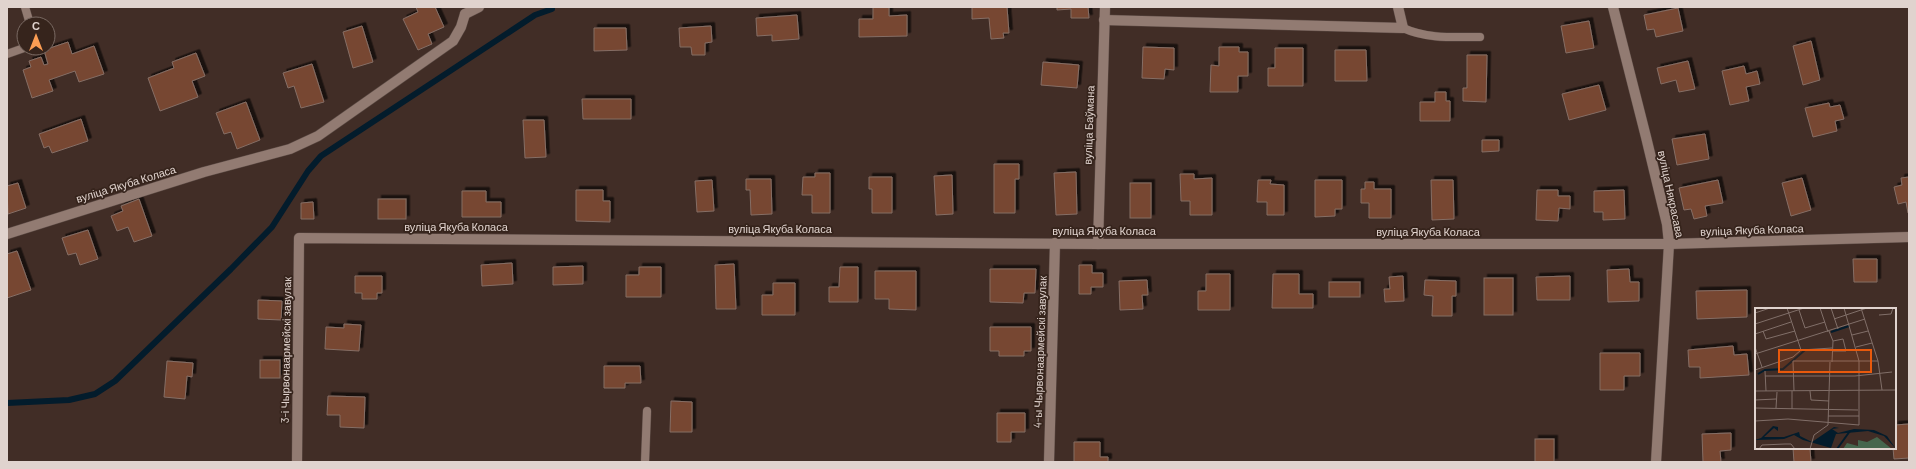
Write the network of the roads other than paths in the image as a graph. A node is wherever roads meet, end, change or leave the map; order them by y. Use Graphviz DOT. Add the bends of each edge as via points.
graph roads {
  1 [pos="480,7"];
  2 [pos="1105,7"];
  3 [pos="1398,7"];
  4 [pos="1613,7"];
  5 [pos="464,10"];
  6 [pos="1104,20"];
  7 [pos="1403,28"];
  8 [pos="1480,37"];
  9 [pos="7,234"];
  10 [pos="1909,237"];
  11 [pos="299,238"];
  12 [pos="1055,243"];
  13 [pos="1098,244"];
  14 [pos="1669,244"];
  15 [pos="646,411"];
  16 [pos="297,462"];
  17 [pos="646,462"];
  18 [pos="1049,462"];
  19 [pos="1656,462"];
  1 -- 5 [label="street"];
  2 -- 6 [label="street, вуліца Баўмана"];
  3 -- 7 [label="street"];
  4 -- 14 [label="street, вуліца Някрасава" via="1667,224"];
  5 -- 9 [label="street, вуліца Якуба Коласа" via="462,27 453,41 318,136 290,149 204,172"];
  6 -- 7 [label="street"];
  6 -- 13 [label="street, вуліца Баўмана"];
  7 -- 8 [label="lane" via="1428,36"];
  10 -- 14 [label="street, вуліца Якуба Коласа"];
  11 -- 12 [label="street, вуліца Якуба Коласа"];
  11 -- 16 [label="street, 3-і Чырвонаармейскі завулак"];
  12 -- 13 [label="street, вуліца Якуба Коласа"];
  12 -- 18 [label="street, 4-ы Чырвонаармейскі завулак"];
  13 -- 14 [label="street, вуліца Якуба Коласа"];
  14 -- 19 [label="street, вуліца Някрасава"];
  15 -- 17 [label="lane"];
}
